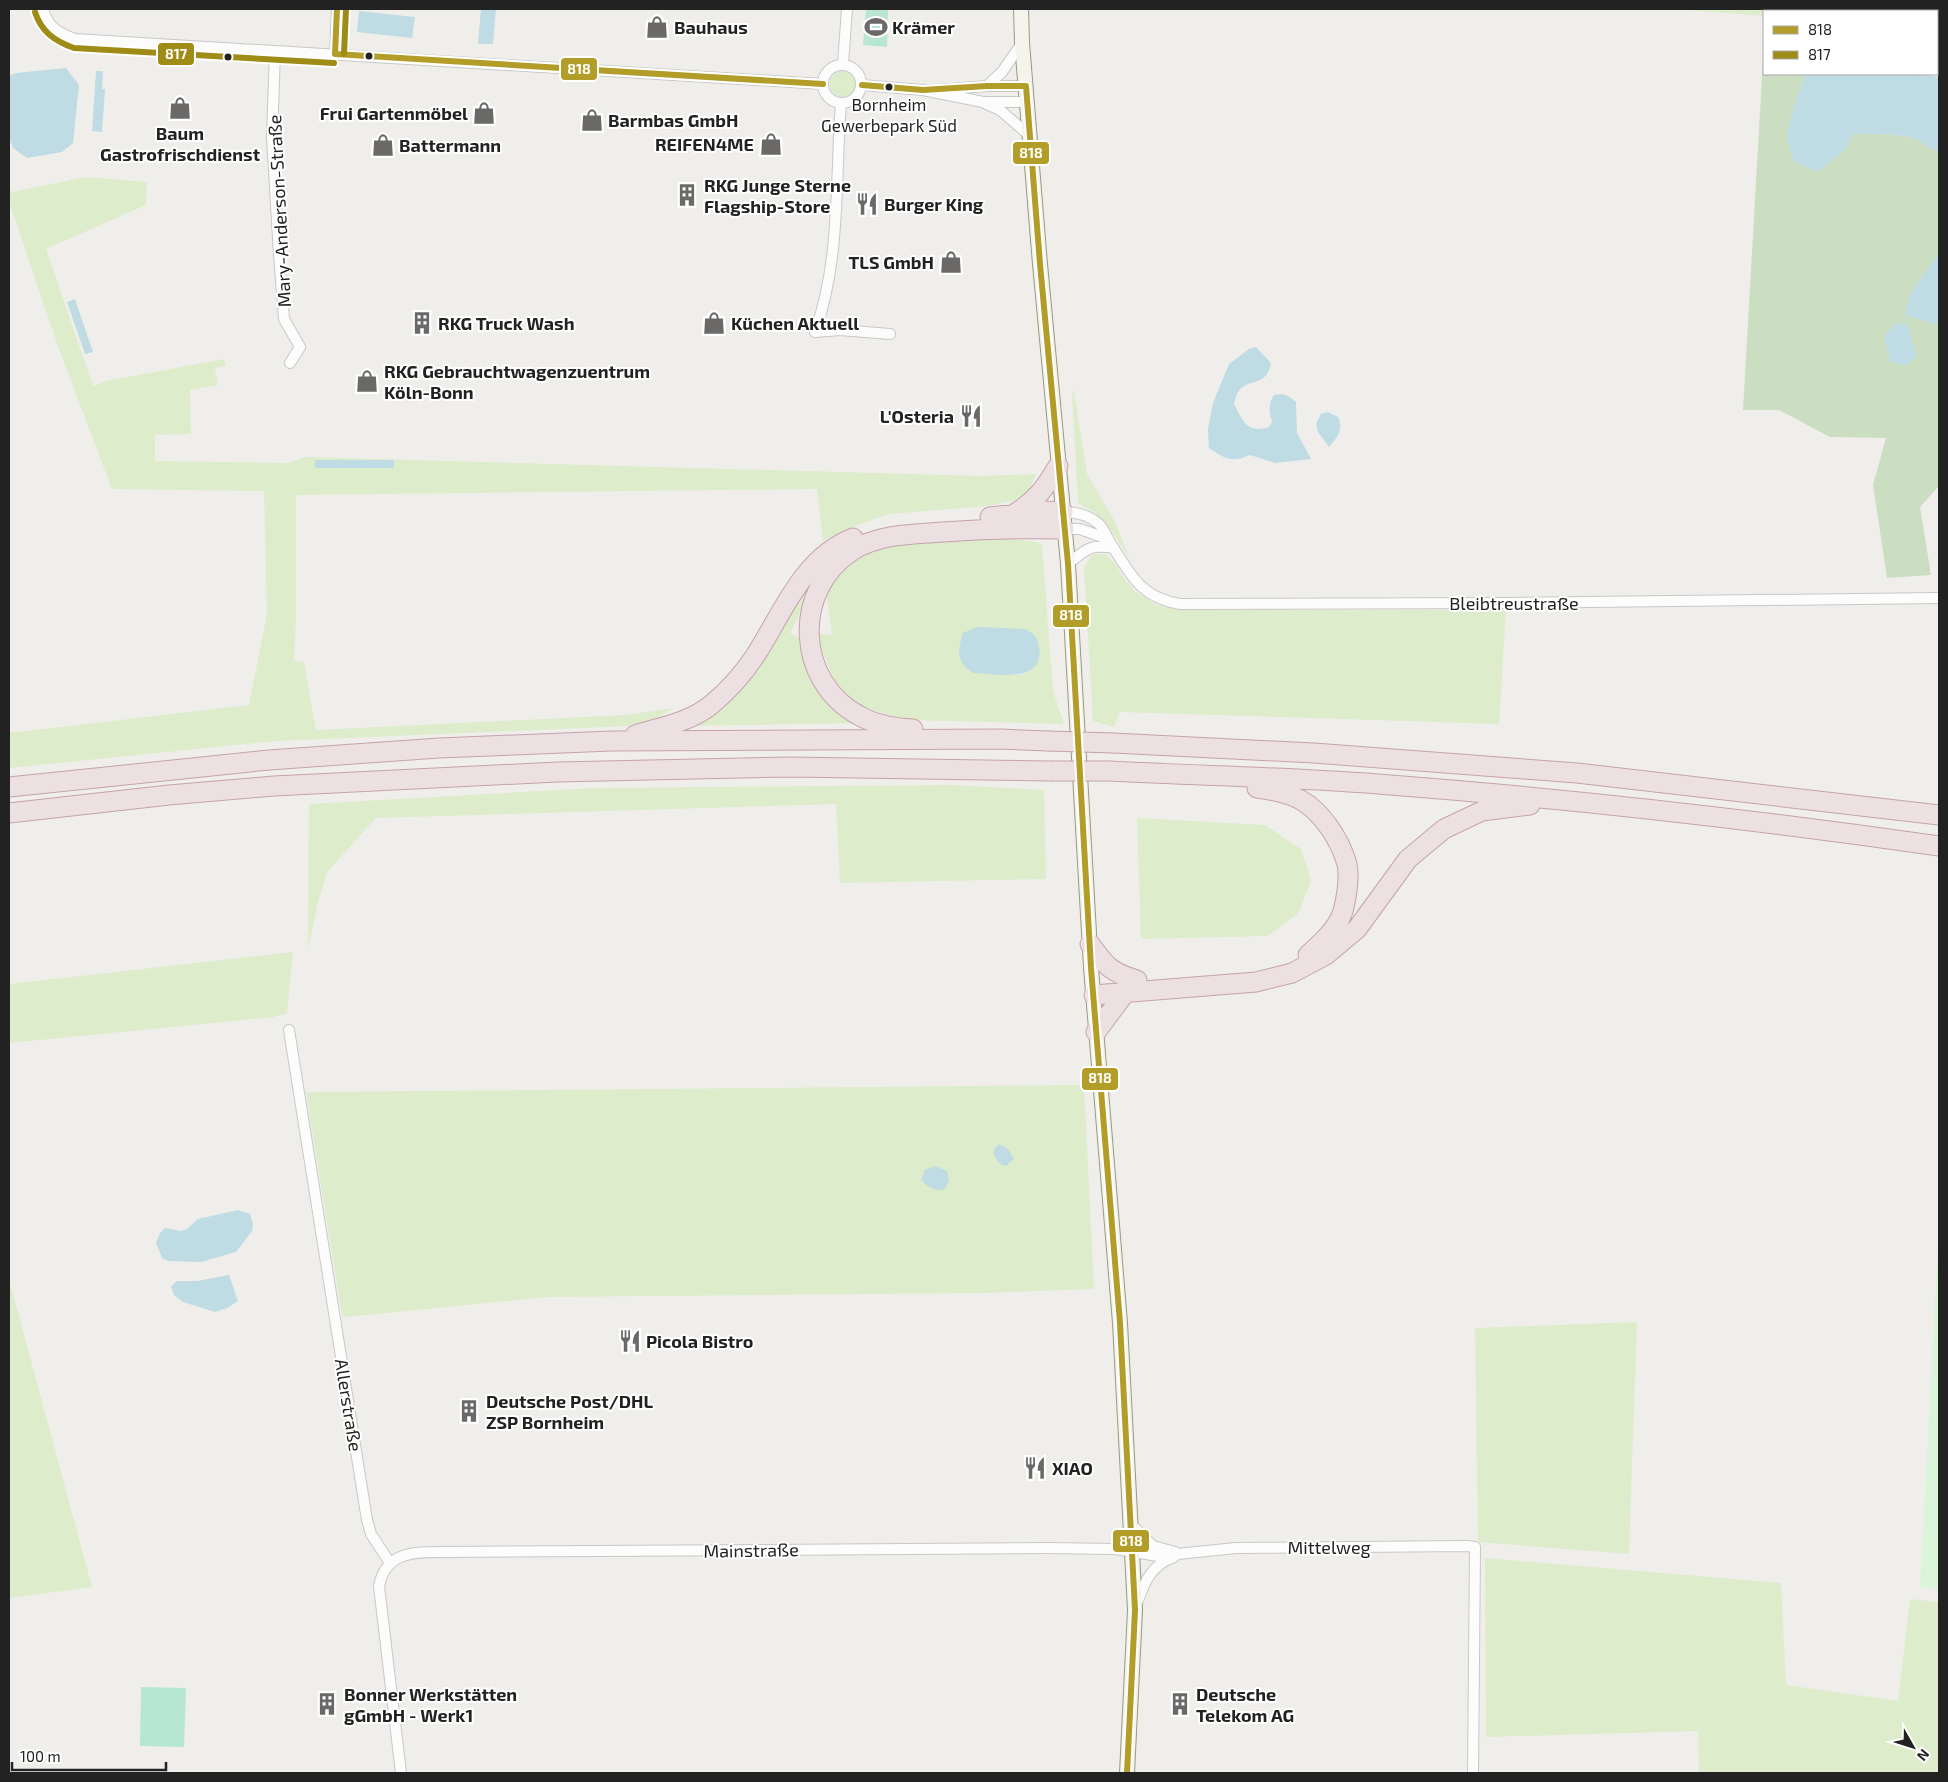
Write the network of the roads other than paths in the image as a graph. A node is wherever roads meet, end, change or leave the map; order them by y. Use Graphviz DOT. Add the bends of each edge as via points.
graph roads {
  1 [pos="43,9"];
  2 [pos="337,9"];
  3 [pos="847,9"];
  4 [pos="1021,9"];
  5 [pos="1022,43"];
  6 [pos="275,52"];
  7 [pos="335,54"];
  8 [pos="843,64"];
  9 [pos="823,84"];
  10 [pos="862,85"];
  11 [pos="987,86"];
  12 [pos="1026,86"];
  13 [pos="923,90"];
  14 [pos="983,102"];
  15 [pos="1027,102"];
  16 [pos="842,104"];
  17 [pos="1029,135"];
  18 [pos="890,334"];
  19 [pos="290,363"];
  20 [pos="1058,466"];
  21 [pos="1012,515"];
  22 [pos="1064,520"];
  23 [pos="1108,539"];
  24 [pos="1114,548"];
  25 [pos="1068,564"];
  26 [pos="1939,598"];
  27 [pos="1001,739"];
  28 [pos="612,741"];
  29 [pos="1192,775"];
  30 [pos="9,788"];
  31 [pos="1566,800"];
  32 [pos="9,813"];
  33 [pos="1939,816"];
  34 [pos="1939,846"];
  35 [pos="1090,944"];
  36 [pos="1131,986"];
  37 [pos="1093,990"];
  38 [pos="289,1030"];
  39 [pos="1096,1032"];
  40 [pos="1131,1524"];
  41 [pos="1114,1549"];
  42 [pos="1133,1552"];
  43 [pos="1184,1554"];
  44 [pos="390,1564"];
  45 [pos="1135,1610"];
  46 [pos="401,1773"];
  47 [pos="1128,1773"];
  48 [pos="1473,1773"];
  1 -- 6 [label="street" via="55,30 75,39"];
  2 -- 7 [label="street"];
  3 -- 8 [label="street"];
  4 -- 5 [label="main road"];
  5 -- 11 [label="street" via="1002,72"];
  5 -- 12 [label="main road"];
  6 -- 7 [label="street"];
  6 -- 19 [label="street, Mary-Anderson-Straße" via="272,137 280,273 284,319 300,347"];
  7 -- 9 [label="street"];
  8 -- 9 [label="street" via="829,70"];
  8 -- 10 [label="street" via="857,71"];
  9 -- 16 [label="street" via="828,97"];
  10 -- 13 [label="street"];
  10 -- 16 [label="street" via="855,99"];
  11 -- 12 [label="street"];
  11 -- 13 [label="street"];
  12 -- 15 [label="main road"];
  13 -- 14 [label="street"];
  14 -- 15 [label="street"];
  14 -- 17 [label="street" via="1000,110"];
  15 -- 17 [label="main road"];
  16 -- 18 [label="street" via="832,262 825,305 815,332 840,330"];
  17 -- 20 [label="main road"];
  20 -- 21 [label="highway" via="1040,495"];
  20 -- 22 [label="main road"];
  21 -- 22 [label="highway" via="1045,511"];
  21 -- 28 [label="highway" via="887,525 849,540 810,568 756,655 737,681 711,705 684,721"];
  22 -- 23 [label="street"];
  22 -- 23 [label="street, Bleibtreustraße" via="1076,512 1087,516 1099,524"];
  22 -- 25 [label="main road"];
  22 -- 27 [label="highway" via="1046,530 1001,528 883,538 852,551 838,562 813,602 808,639 814,663 831,693 848,708 859,716 892,728 956,731"];
  23 -- 24 [label="street, Bleibtreustraße"];
  24 -- 25 [label="street" via="1098,545"];
  24 -- 26 [label="street, Bleibtreustraße" via="1134,581 1150,594 1180,604"];
  25 -- 35 [label="main road"];
  27 -- 28 [label="highway"];
  27 -- 33 [label="highway, bridge" via="1324,754 1577,773"];
  28 -- 30 [label="highway" via="320,755"];
  29 -- 31 [label="highway" via="1388,785"];
  29 -- 32 [label="highway, bridge" via="790,767 557,772 274,786"];
  29 -- 36 [label="highway" via="1229,785 1280,792 1302,801 1321,818 1337,839 1347,866 1342,915 1326,938 1304,958 1268,972"];
  31 -- 34 [label="highway"];
  31 -- 36 [label="highway" via="1482,811 1444,829 1408,859 1357,929 1326,956 1292,973 1256,982"];
  35 -- 36 [label="highway" via="1106,966"];
  35 -- 37 [label="main road"];
  36 -- 37 [label="highway"];
  36 -- 39 [label="highway"];
  37 -- 39 [label="main road"];
  38 -- 44 [label="street, Allerstraße" via="367,1520 371,1534"];
  39 -- 40 [label="main road" via="1120,1314"];
  40 -- 42 [label="main road"];
  40 -- 43 [label="street, Mittelweg" via="1154,1546"];
  41 -- 42 [label="street, Mittelweg"];
  41 -- 44 [label="street, Mainstraße" via="436,1552 407,1554"];
  42 -- 43 [label="street, Mittelweg" via="1158,1556"];
  42 -- 45 [label="main road"];
  43 -- 45 [label="street, Mittelweg" via="1165,1560 1151,1572"];
  43 -- 48 [label="street, Mittelweg" via="1236,1548 1476,1547"];
  44 -- 46 [label="street" via="381,1574 379,1586"];
  45 -- 47 [label="main road"];
}
